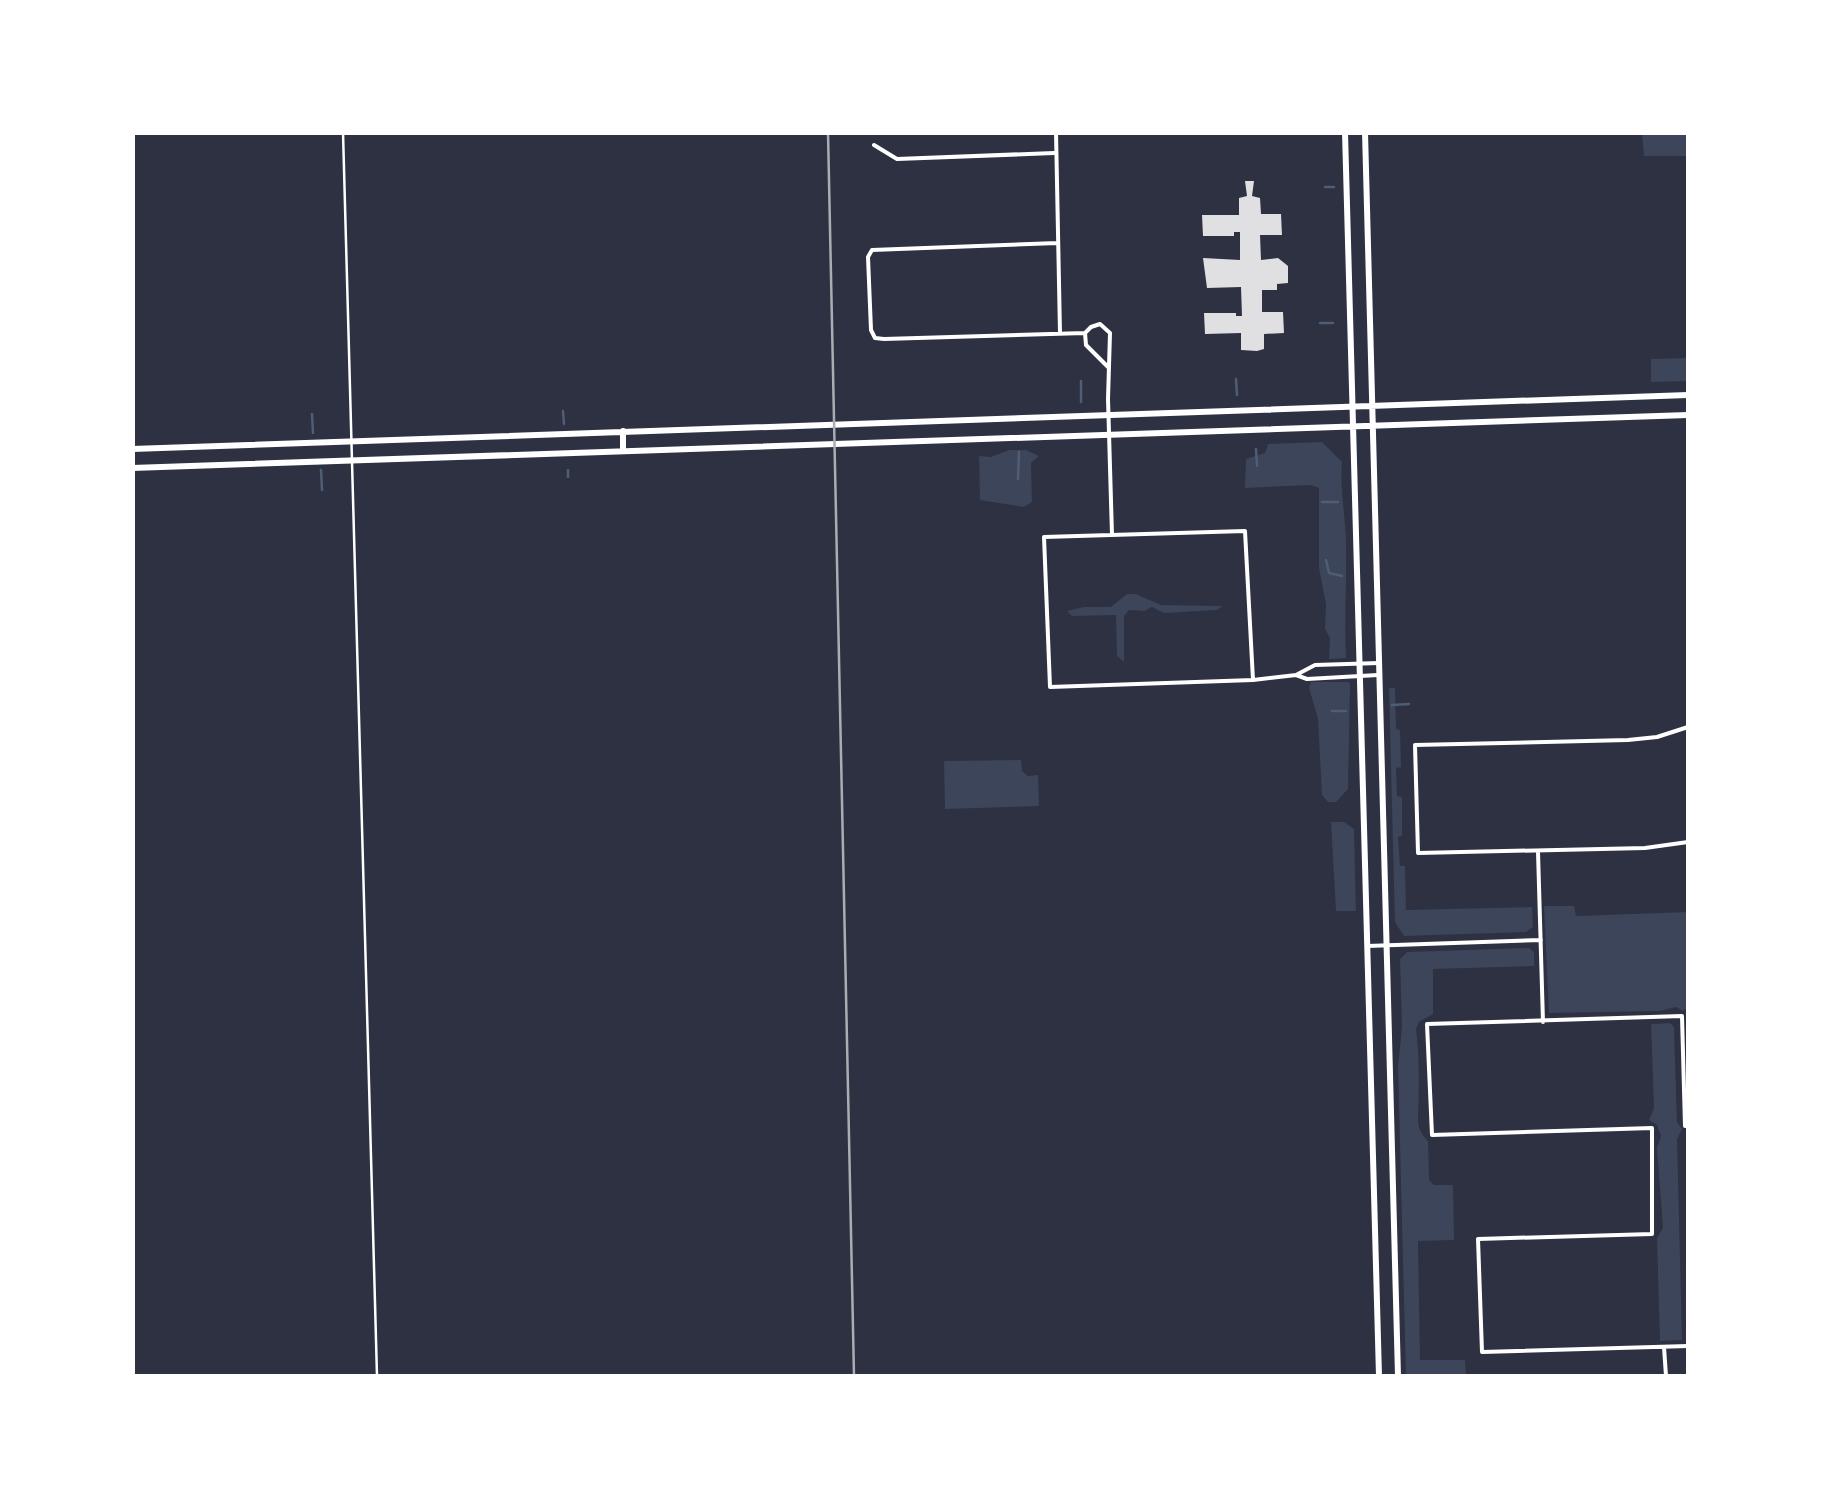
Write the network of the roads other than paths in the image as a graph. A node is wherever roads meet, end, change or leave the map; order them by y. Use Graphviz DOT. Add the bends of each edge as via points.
graph roads {
  1 [pos="343,132"];
  2 [pos="1056,132"];
  3 [pos="1346,132"];
  4 [pos="1365,132"];
  5 [pos="874,145"];
  6 [pos="1054,153"];
  7 [pos="1346,164"];
  8 [pos="1366,164"];
  9 [pos="1057,243"];
  10 [pos="1060,333"];
  11 [pos="1085,333"];
  12 [pos="1108,367"];
  13 [pos="1688,396"];
  14 [pos="1371,404"];
  15 [pos="1352,405"];
  16 [pos="1688,414"];
  17 [pos="1109,415"];
  18 [pos="1352,428"];
  19 [pos="1372,428"];
  20 [pos="622,432"];
  21 [pos="1109,434"];
  22 [pos="352,441"];
  23 [pos="132,448"];
  24 [pos="623,451"];
  25 [pos="352,460"];
  26 [pos="132,468"];
  27 [pos="1112,534"];
  28 [pos="1378,663"];
  29 [pos="1359,664"];
  30 [pos="1296,674"];
  31 [pos="1379,675"];
  32 [pos="1359,676"];
  33 [pos="1253,680"];
  34 [pos="1688,727"];
  35 [pos="1688,842"];
  36 [pos="1538,852"];
  37 [pos="1540,940"];
  38 [pos="1366,946"];
  39 [pos="1387,946"];
  40 [pos="1543,1022"];
  41 [pos="1687,1126"];
  42 [pos="1688,1346"];
  43 [pos="1664,1347"];
  44 [pos="377,1376"];
  45 [pos="1379,1376"];
  46 [pos="1398,1376"];
  47 [pos="1666,1376"];
  1 -- 22 [label="lane"];
  2 -- 6 [label="street"];
  3 -- 7 [label="main road"];
  4 -- 8 [label="main road"];
  5 -- 6 [label="street" via="897,159"];
  6 -- 9 [label="street"];
  7 -- 8 [label="main road"];
  7 -- 15 [label="main road"];
  8 -- 14 [label="main road"];
  9 -- 10 [label="street"];
  9 -- 10 [label="street" via="872,250 870,330 874,338"];
  10 -- 11 [label="street"];
  11 -- 12 [label="street" via="1086,345"];
  11 -- 12 [label="street" via="1100,324 1110,333"];
  12 -- 17 [label="street"];
  13 -- 14 [label="main road"];
  14 -- 15 [label="main road"];
  14 -- 19 [label="main road"];
  15 -- 17 [label="main road"];
  15 -- 18 [label="main road"];
  16 -- 19 [label="main road"];
  17 -- 20 [label="main road"];
  17 -- 21 [label="street"];
  18 -- 19 [label="main road"];
  18 -- 21 [label="main road"];
  18 -- 29 [label="main road"];
  19 -- 28 [label="main road"];
  20 -- 22 [label="main road"];
  20 -- 24 [label="main road"];
  21 -- 24 [label="main road"];
  21 -- 27 [label="street"];
  22 -- 23 [label="main road"];
  22 -- 25 [label="lane"];
  24 -- 25 [label="main road"];
  25 -- 26 [label="main road"];
  25 -- 44 [label="lane"];
  27 -- 33 [label="street" via="1245,530"];
  27 -- 33 [label="street" via="1044,537 1050,687"];
  28 -- 29 [label="street"];
  28 -- 31 [label="main road"];
  29 -- 30 [label="street"];
  29 -- 32 [label="main road"];
  30 -- 32 [label="street"];
  30 -- 33 [label="street"];
  31 -- 32 [label="street"];
  31 -- 39 [label="main road"];
  32 -- 38 [label="main road"];
  34 -- 36 [label="street" via="1628,740 1415,745 1418,853"];
  35 -- 36 [label="street"];
  36 -- 37 [label="street"];
  37 -- 39 [label="street"];
  37 -- 40 [label="street"];
  38 -- 39 [label="street"];
  38 -- 45 [label="main road"];
  39 -- 46 [label="main road"];
  40 -- 41 [label="street" via="1682,1016"];
  40 -- 43 [label="street" via="1428,1024 1432,1134 1652,1128 1652,1234 1478,1239 1482,1352"];
  42 -- 43 [label="street"];
  43 -- 47 [label="street"];
}
